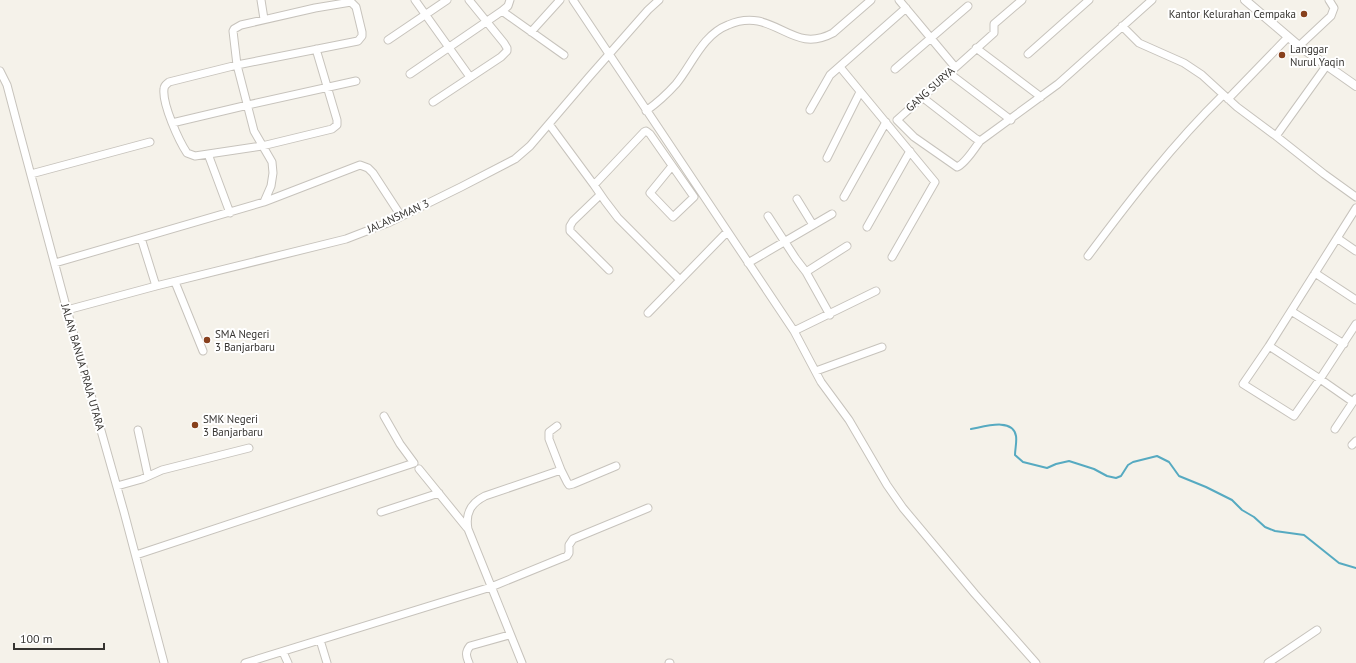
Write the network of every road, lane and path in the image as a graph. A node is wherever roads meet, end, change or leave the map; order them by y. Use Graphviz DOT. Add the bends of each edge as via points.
graph roads {
  1 [pos="261,0"];
  2 [pos="414,0"];
  3 [pos="448,0"];
  4 [pos="469,0"];
  5 [pos="510,0"];
  6 [pos="560,0"];
  7 [pos="573,0"];
  8 [pos="659,0"];
  9 [pos="871,0"];
  10 [pos="899,0"];
  11 [pos="1022,0"];
  12 [pos="1089,0"];
  13 [pos="1152,0"];
  14 [pos="1246,0"];
  15 [pos="1329,0"];
  16 [pos="968,6"];
  17 [pos="906,8"];
  18 [pos="502,11"];
  19 [pos="425,15"];
  20 [pos="264,19"];
  21 [pos="486,22"];
  22 [pos="1122,26"];
  23 [pos="531,32"];
  24 [pos="1288,37"];
  25 [pos="931,38"];
  26 [pos="388,40"];
  27 [pos="1299,46"];
  28 [pos="449,47"];
  29 [pos="976,48"];
  30 [pos="316,49"];
  31 [pos="1028,54"];
  32 [pos="564,55"];
  33 [pos="609,55"];
  34 [pos="237,65"];
  35 [pos="1326,65"];
  36 [pos="840,67"];
  37 [pos="955,67"];
  38 [pos="895,69"];
  39 [pos="0,71"];
  40 [pos="949,73"];
  41 [pos="410,74"];
  42 [pos="470,77"];
  43 [pos="356,81"];
  44 [pos="1356,86"];
  45 [pos="327,87"];
  46 [pos="860,92"];
  47 [pos="922,97"];
  48 [pos="1041,97"];
  49 [pos="1226,97"];
  50 [pos="433,102"];
  51 [pos="248,105"];
  52 [pos="810,110"];
  53 [pos="646,111"];
  54 [pos="897,120"];
  55 [pos="1011,120"];
  56 [pos="172,123"];
  57 [pos="549,124"];
  58 [pos="887,124"];
  59 [pos="1276,136"];
  60 [pos="980,141"];
  61 [pos="150,142"];
  62 [pos="262,146"];
  63 [pos="910,151"];
  64 [pos="208,154"];
  65 [pos="827,158"];
  66 [pos="672,166"];
  67 [pos="31,174"];
  68 [pos="594,185"];
  69 [pos="600,195"];
  70 [pos="1356,196"];
  71 [pos="844,197"];
  72 [pos="797,199"];
  73 [pos="264,202"];
  74 [pos="1356,208"];
  75 [pos="230,213"];
  76 [pos="832,214"];
  77 [pos="402,216"];
  78 [pos="768,216"];
  79 [pos="813,225"];
  80 [pos="867,227"];
  81 [pos="727,232"];
  82 [pos="141,238"];
  83 [pos="1337,238"];
  84 [pos="784,242"];
  85 [pos="847,246"];
  86 [pos="1356,252"];
  87 [pos="1088,256"];
  88 [pos="892,257"];
  89 [pos="55,263"];
  90 [pos="748,263"];
  91 [pos="609,270"];
  92 [pos="806,272"];
  93 [pos="1315,273"];
  94 [pos="679,279"];
  95 [pos="175,282"];
  96 [pos="156,286"];
  97 [pos="876,291"];
  98 [pos="1356,300"];
  99 [pos="67,310"];
  100 [pos="1291,311"];
  101 [pos="648,313"];
  102 [pos="830,315"];
  103 [pos="1356,324"];
  104 [pos="794,331"];
  105 [pos="1344,344"];
  106 [pos="1269,346"];
  107 [pos="882,347"];
  108 [pos="203,351"];
  109 [pos="816,371"];
  110 [pos="1320,379"];
  111 [pos="1355,400"];
  112 [pos="384,416"];
  113 [pos="557,426"];
  114 [pos="1335,429"];
  115 [pos="138,430"];
  116 [pos="249,448"];
  117 [pos="616,466"];
  118 [pos="419,469"];
  119 [pos="561,470"];
  120 [pos="148,476"];
  121 [pos="117,486"];
  122 [pos="439,493"];
  123 [pos="648,508"];
  124 [pos="381,512"];
  125 [pos="468,529"];
  126 [pos="136,555"];
  127 [pos="491,587"];
  128 [pos="1318,630"];
  129 [pos="509,635"];
  130 [pos="320,640"];
  131 [pos="283,652"];
  132 [pos="254,662"];
  133 [pos="164,663"];
  134 [pos="245,663"];
  135 [pos="288,663"];
  136 [pos="327,663"];
  137 [pos="469,663"];
  138 [pos="522,663"];
  139 [pos="1036,663"];
  140 [pos="1268,663"];
  1 -- 20 [label="street"];
  2 -- 19 [label="street"];
  3 -- 19 [label="street"];
  4 -- 21 [label="street"];
  5 -- 18 [label="street"];
  6 -- 23 [label="street"];
  7 -- 33 [label="street"];
  8 -- 33 [label="street, JALANSMAN 3"];
  9 -- 53 [label="street" via="833,32 816,38 795,37 758,21 747,20 727,25 705,43 676,84"];
  10 -- 17 [label="street"];
  11 -- 29 [label="street, GANG SURYA" via="994,24 994,33"];
  12 -- 31 [label="street"];
  13 -- 22 [label="street"];
  14 -- 24 [label="main road"];
  15 -- 27 [label="street" via="1334,8 1332,16"];
  16 -- 25 [label="street"];
  17 -- 25 [label="street"];
  17 -- 36 [label="street"];
  18 -- 21 [label="street"];
  18 -- 23 [label="street"];
  19 -- 26 [label="street"];
  19 -- 28 [label="street"];
  20 -- 30 [label="street" via="351,2 356,7 361,38"];
  20 -- 34 [label="street" via="234,28"];
  21 -- 28 [label="street"];
  21 -- 42 [label="street" via="504,43 507,51"];
  22 -- 48 [label="street"];
  22 -- 49 [label="street" via="1139,43 1197,71"];
  23 -- 32 [label="street"];
  24 -- 27 [label="main road"];
  24 -- 49 [label="street"];
  25 -- 37 [label="street"];
  25 -- 38 [label="street"];
  27 -- 35 [label="main road"];
  28 -- 41 [label="street"];
  28 -- 42 [label="street"];
  29 -- 37 [label="street, GANG SURYA"];
  29 -- 48 [label="street"];
  30 -- 34 [label="street"];
  30 -- 45 [label="street"];
  33 -- 53 [label="street"];
  33 -- 57 [label="street, JALANSMAN 3"];
  34 -- 51 [label="street"];
  34 -- 56 [label="street" via="167,84 164,89 165,101"];
  35 -- 44 [label="main road"];
  35 -- 59 [label="street"];
  36 -- 46 [label="street"];
  36 -- 52 [label="street" via="830,75"];
  37 -- 40 [label="street, GANG SURYA"];
  39 -- 67 [label="street, JALAN BANUA PRAJA UTARA"];
  40 -- 47 [label="street, GANG SURYA"];
  40 -- 55 [label="street"];
  42 -- 50 [label="street"];
  43 -- 45 [label="street"];
  45 -- 51 [label="street"];
  45 -- 62 [label="street" via="337,120 336,127"];
  46 -- 58 [label="street"];
  46 -- 65 [label="street"];
  47 -- 54 [label="street, GANG SURYA"];
  47 -- 60 [label="street"];
  48 -- 55 [label="street"];
  49 -- 59 [label="street"];
  49 -- 87 [label="street" via="1197,120"];
  51 -- 56 [label="street"];
  51 -- 62 [label="street" via="254,131"];
  53 -- 81 [label="street"];
  54 -- 58 [label="street"];
  54 -- 60 [label="street, GANG SURYA" via="914,137 954,166 959,167"];
  55 -- 60 [label="street"];
  56 -- 64 [label="street" via="187,153 194,156"];
  57 -- 68 [label="street"];
  57 -- 77 [label="street, JALANSMAN 3" via="515,159"];
  58 -- 63 [label="street"];
  58 -- 71 [label="street"];
  59 -- 70 [label="street"];
  61 -- 67 [label="street"];
  62 -- 64 [label="street"];
  62 -- 73 [label="street" via="272,162 273,173"];
  63 -- 80 [label="street"];
  63 -- 88 [label="street" via="935,182"];
  64 -- 75 [label="street"];
  66 -- 66 [label="street" via="694,197 673,217 650,193"];
  66 -- 68 [label="street" via="646,131"];
  67 -- 89 [label="street, JALAN BANUA PRAJA UTARA"];
  68 -- 69 [label="street"];
  69 -- 91 [label="street" via="573,221 570,231"];
  69 -- 94 [label="street" via="618,218"];
  72 -- 79 [label="street"];
  73 -- 75 [label="street"];
  73 -- 77 [label="street" via="360,165 373,173"];
  74 -- 83 [label="street"];
  75 -- 82 [label="street"];
  76 -- 79 [label="street"];
  77 -- 95 [label="street, JALANSMAN 3" via="346,239"];
  78 -- 84 [label="street"];
  79 -- 84 [label="street"];
  81 -- 90 [label="street"];
  81 -- 94 [label="street"];
  82 -- 89 [label="street"];
  82 -- 96 [label="street"];
  83 -- 86 [label="street"];
  83 -- 93 [label="street"];
  84 -- 90 [label="street"];
  84 -- 92 [label="street"];
  85 -- 92 [label="street"];
  89 -- 99 [label="street, JALAN BANUA PRAJA UTARA"];
  90 -- 104 [label="street"];
  92 -- 102 [label="street"];
  93 -- 98 [label="street"];
  93 -- 100 [label="street"];
  94 -- 101 [label="street"];
  95 -- 96 [label="street, JALANSMAN 3"];
  95 -- 108 [label="street"];
  96 -- 99 [label="street, JALANSMAN 3"];
  97 -- 102 [label="street"];
  99 -- 121 [label="street, JALAN BANUA PRAJA UTARA"];
  100 -- 105 [label="street"];
  100 -- 106 [label="street"];
  102 -- 104 [label="street"];
  103 -- 105 [label="street"];
  104 -- 109 [label="street"];
  105 -- 110 [label="street"];
  106 -- 110 [label="street"];
  106 -- 110 [label="street" via="1243,384 1294,416"];
  107 -- 109 [label="street"];
  109 -- 139 [label="street" via="903,508"];
  110 -- 111 [label="street"];
  111 -- 114 [label="street"];
  112 -- 126 [label="street" via="414,463"];
  113 -- 119 [label="street" via="550,432 549,439"];
  115 -- 120 [label="street"];
  116 -- 120 [label="street" via="162,470"];
  117 -- 119 [label="street" via="570,485"];
  118 -- 122 [label="street"];
  119 -- 125 [label="street" via="477,500 468,512"];
  120 -- 121 [label="street"];
  121 -- 126 [label="street, JALAN BANUA PRAJA UTARA"];
  122 -- 124 [label="street"];
  122 -- 125 [label="street"];
  123 -- 127 [label="street" via="573,539 567,556"];
  125 -- 127 [label="street"];
  126 -- 133 [label="street, JALAN BANUA PRAJA UTARA"];
  127 -- 129 [label="street"];
  127 -- 130 [label="street"];
  128 -- 140 [label="street"];
  129 -- 137 [label="street" via="470,646 466,650"];
  129 -- 138 [label="street"];
  130 -- 131 [label="street"];
  130 -- 136 [label="street"];
  131 -- 132 [label="street"];
  131 -- 135 [label="street"];
  132 -- 134 [label="street"];
}
